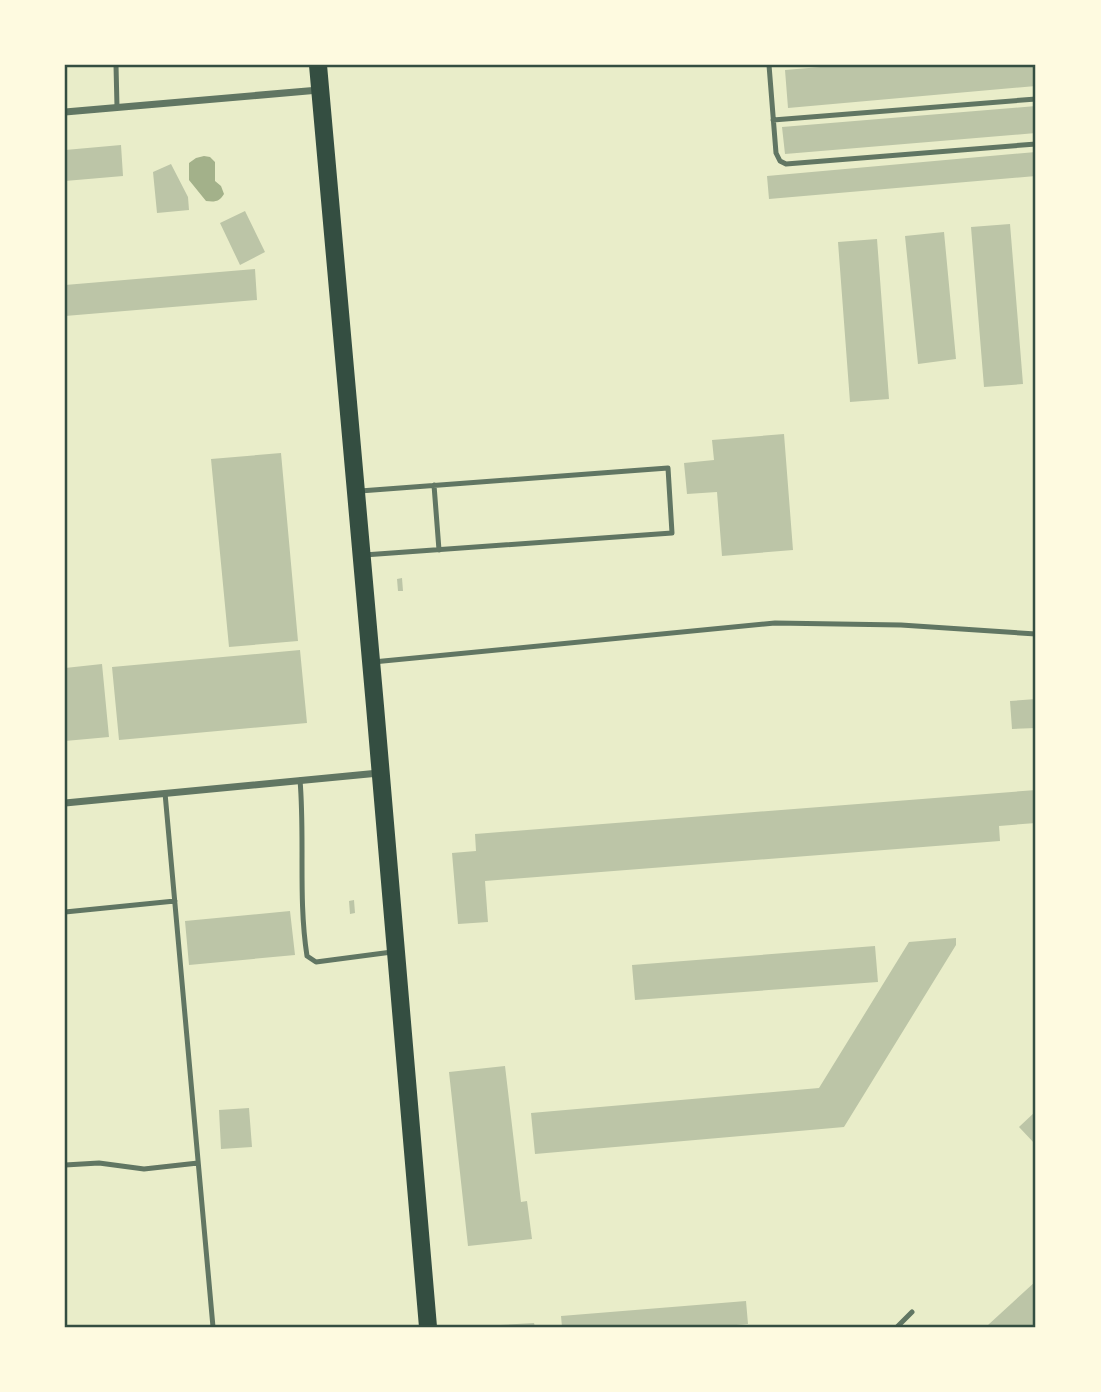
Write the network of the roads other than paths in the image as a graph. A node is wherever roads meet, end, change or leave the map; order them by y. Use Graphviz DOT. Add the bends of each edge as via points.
graph roads {
  1 [pos="116,65"];
  2 [pos="318,65"];
  3 [pos="769,65"];
  4 [pos="320,90"];
  5 [pos="1036,99"];
  6 [pos="117,107"];
  7 [pos="65,112"];
  8 [pos="773,120"];
  9 [pos="1036,144"];
  10 [pos="434,485"];
  11 [pos="355,491"];
  12 [pos="439,550"];
  13 [pos="361,556"];
  14 [pos="1036,634"];
  15 [pos="370,663"];
  16 [pos="380,772"];
  17 [pos="300,780"];
  18 [pos="165,793"];
  19 [pos="65,803"];
  20 [pos="175,901"];
  21 [pos="65,912"];
  22 [pos="395,952"];
  23 [pos="198,1163"];
  24 [pos="65,1165"];
  25 [pos="912,1312"];
  26 [pos="213,1327"];
  27 [pos="428,1327"];
  28 [pos="897,1327"];
  1 -- 6 [label="lane"];
  2 -- 4 [label="main road"];
  3 -- 8 [label="lane"];
  4 -- 6 [label="street"];
  4 -- 11 [label="main road"];
  5 -- 8 [label="lane"];
  6 -- 7 [label="street"];
  8 -- 9 [label="lane" via="776,153 786,164"];
  10 -- 11 [label="lane"];
  10 -- 12 [label="lane"];
  10 -- 12 [label="lane" via="668,468 672,533"];
  11 -- 13 [label="main road"];
  12 -- 13 [label="lane"];
  13 -- 15 [label="main road"];
  14 -- 15 [label="lane" via="775,622"];
  15 -- 16 [label="main road"];
  16 -- 17 [label="street"];
  16 -- 22 [label="main road"];
  17 -- 18 [label="street"];
  17 -- 22 [label="lane" via="302,925 307,956 316,962"];
  18 -- 19 [label="street"];
  18 -- 20 [label="lane"];
  20 -- 21 [label="lane"];
  20 -- 23 [label="lane"];
  22 -- 27 [label="main road"];
  23 -- 24 [label="lane" via="144,1169 99,1163"];
  23 -- 26 [label="lane"];
  25 -- 28 [label="lane"];
}
